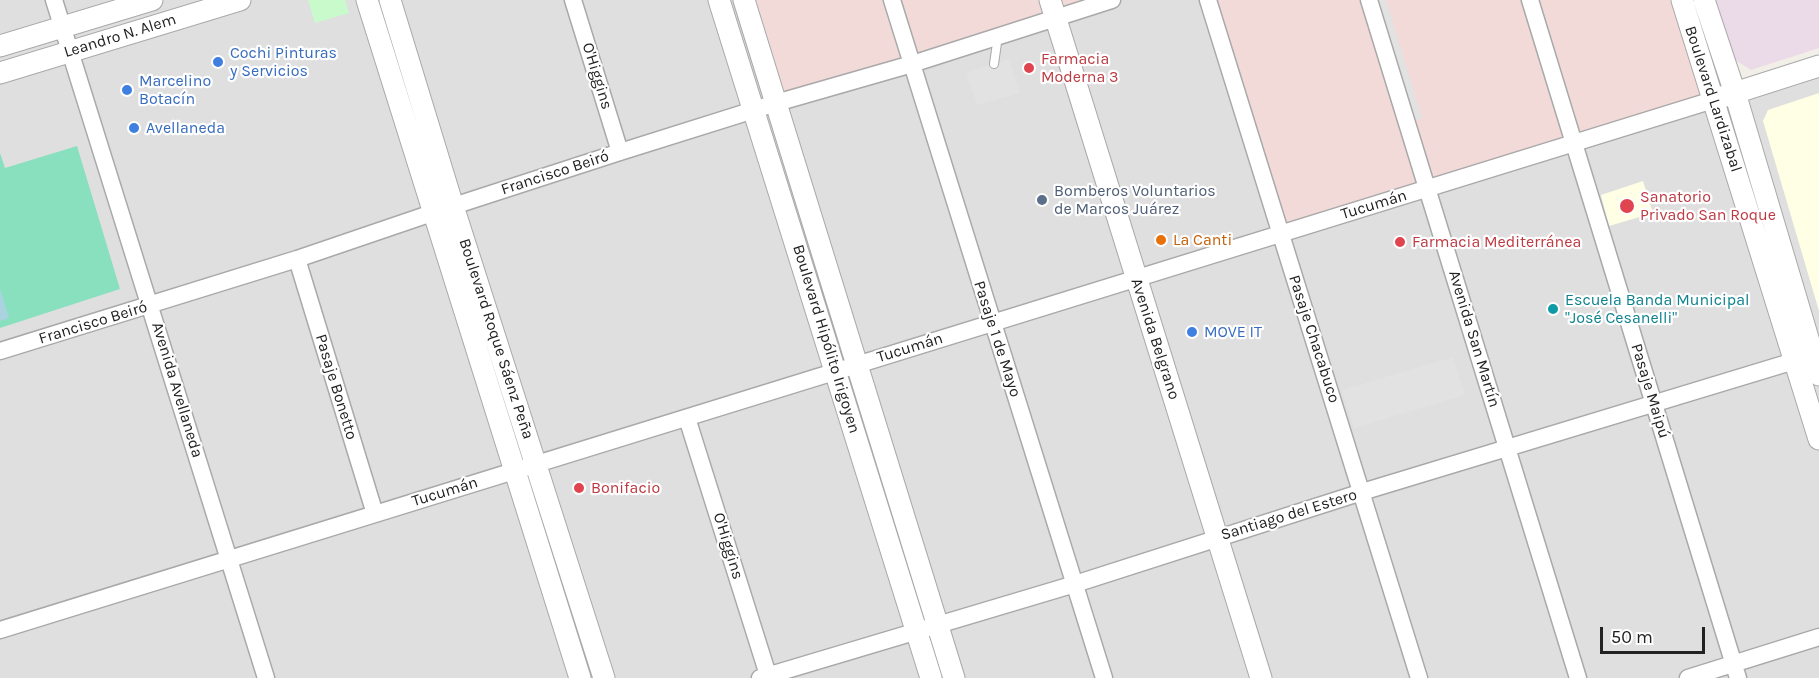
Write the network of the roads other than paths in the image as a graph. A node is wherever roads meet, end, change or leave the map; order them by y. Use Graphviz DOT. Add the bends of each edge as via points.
graph roads {
  1 [pos="54,0"];
  2 [pos="152,0"];
  3 [pos="240,0"];
  4 [pos="367,0"];
  5 [pos="390,0"];
  6 [pos="573,0"];
  7 [pos="719,0"];
  8 [pos="744,0"];
  9 [pos="892,0"];
  10 [pos="1112,0"];
  11 [pos="1208,0"];
  12 [pos="1369,0"];
  13 [pos="1530,0"];
  14 [pos="1682,0"];
  15 [pos="1704,0"];
  16 [pos="1053,9"];
  17 [pos="63,27"];
  18 [pos="998,36"];
  19 [pos="0,46"];
  20 [pos="71,51"];
  21 [pos="912,64"];
  22 [pos="994,64"];
  23 [pos="1819,66"];
  24 [pos="0,73"];
  25 [pos="1735,93"];
  26 [pos="1713,100"];
  27 [pos="776,104"];
  28 [pos="754,111"];
  29 [pos="1574,143"];
  30 [pos="620,152"];
  31 [pos="1428,188"];
  32 [pos="444,209"];
  33 [pos="1280,234"];
  34 [pos="297,259"];
  35 [pos="1136,279"];
  36 [pos="151,306"];
  37 [pos="992,323"];
  38 [pos="0,351"];
  39 [pos="1809,356"];
  40 [pos="847,368"];
  41 [pos="1819,375"];
  42 [pos="1653,403"];
  43 [pos="687,418"];
  44 [pos="1819,439"];
  45 [pos="1507,449"];
  46 [pos="537,464"];
  47 [pos="515,471"];
  48 [pos="1362,492"];
  49 [pos="375,514"];
  50 [pos="1218,537"];
  51 [pos="229,559"];
  52 [pos="1075,584"];
  53 [pos="937,624"];
  54 [pos="0,630"];
  55 [pos="916,630"];
  56 [pos="1819,637"];
  57 [pos="1736,671"];
  58 [pos="764,677"];
  59 [pos="266,678"];
  60 [pos="580,678"];
  61 [pos="604,678"];
  62 [pos="931,678"];
  63 [pos="954,678"];
  64 [pos="1104,678"];
  65 [pos="1261,678"];
  66 [pos="1419,678"];
  67 [pos="1578,678"];
  68 [pos="1688,678"];
  1 -- 17 [label="street, Avenida Avellaneda"];
  2 -- 17 [label="street, Leandro N. Alem"];
  3 -- 20 [label="street, Leandro N. Alem"];
  4 -- 32 [label="street, Boulevard Roque Sáenz Peña"];
  5 -- 32 [label="street, Boulevard Roque Sáenz Peña"];
  6 -- 30 [label="street, O'Higgins"];
  7 -- 28 [label="street, Boulevard Hipólito Irigoyen"];
  8 -- 27 [label="street, Boulevard Hipólito Irigoyen"];
  9 -- 21 [label="street, Pasaje 1 de Mayo"];
  10 -- 16 [label="street, Francisco Beiró"];
  11 -- 33 [label="street, Pasaje Chacabuco"];
  12 -- 31 [label="street, Avenida San Martín"];
  13 -- 29 [label="street, Pasaje Maipú"];
  14 -- 26 [label="street, Boulevard Lardizabal"];
  15 -- 25 [label="street, Boulevard Lardizabal"];
  16 -- 18 [label="street, Francisco Beiró"];
  16 -- 35 [label="street, Avenida Belgrano"];
  17 -- 19 [label="street, Leandro N. Alem"];
  17 -- 20 [label="street, Avenida Avellaneda"];
  18 -- 21 [label="street, Francisco Beiró"];
  18 -- 22 [label="lane"];
  20 -- 24 [label="street, Leandro N. Alem"];
  20 -- 36 [label="street, Avenida Avellaneda"];
  21 -- 27 [label="street, Francisco Beiró"];
  21 -- 37 [label="street, Pasaje 1 de Mayo"];
  23 -- 25 [label="street, Tucumán"];
  25 -- 26 [label="street, Tucumán"];
  25 -- 39 [label="street, Boulevard Lardizabal"];
  26 -- 29 [label="street, Tucumán"];
  26 -- 39 [label="street, Boulevard Lardizabal"];
  27 -- 28 [label="street, Francisco Beiró"];
  27 -- 40 [label="street, Boulevard Hipólito Irigoyen"];
  28 -- 30 [label="street, Francisco Beiró"];
  28 -- 40 [label="street, Boulevard Hipólito Irigoyen"];
  29 -- 31 [label="street, Tucumán"];
  29 -- 42 [label="street, Pasaje Maipú"];
  30 -- 32 [label="street, Francisco Beiró"];
  31 -- 33 [label="street, Tucumán"];
  31 -- 45 [label="street, Avenida San Martín"];
  32 -- 34 [label="street, Francisco Beiró"];
  32 -- 46 [label="street, Boulevard Roque Sáenz Peña"];
  32 -- 47 [label="street, Boulevard Roque Sáenz Peña"];
  33 -- 35 [label="street, Tucumán"];
  33 -- 48 [label="street, Pasaje Chacabuco"];
  34 -- 36 [label="street, Francisco Beiró"];
  34 -- 49 [label="street, Pasaje Bonetto"];
  35 -- 37 [label="street, Tucumán"];
  35 -- 50 [label="street, Avenida Belgrano"];
  36 -- 38 [label="street, Francisco Beiró"];
  36 -- 51 [label="street, Avenida Avellaneda"];
  37 -- 40 [label="street, Tucumán"];
  37 -- 52 [label="street, Pasaje 1 de Mayo"];
  39 -- 41 [label="street, Boulevard Lardizabal"];
  39 -- 42 [label="street, Santiago del Estero"];
  39 -- 44 [label="street, Boulevard Lardizabal"];
  40 -- 43 [label="street, Tucumán"];
  40 -- 53 [label="street, Boulevard Hipólito Irigoyen"];
  40 -- 55 [label="street, Boulevard Hipólito Irigoyen"];
  42 -- 45 [label="street, Santiago del Estero"];
  42 -- 57 [label="street, Pasaje Maipú"];
  43 -- 46 [label="street, Tucumán"];
  43 -- 58 [label="street, O'Higgins"];
  45 -- 48 [label="street, Santiago del Estero"];
  45 -- 67 [label="street, Avenida San Martín"];
  46 -- 47 [label="street, Tucumán"];
  46 -- 61 [label="street, Boulevard Roque Sáenz Peña"];
  47 -- 49 [label="street, Tucumán"];
  47 -- 60 [label="street, Boulevard Roque Sáenz Peña"];
  48 -- 50 [label="street, Santiago del Estero"];
  48 -- 66 [label="street, Pasaje Chacabuco"];
  49 -- 51 [label="street, Tucumán"];
  50 -- 52 [label="street, Santiago del Estero"];
  50 -- 65 [label="street, Avenida Belgrano"];
  51 -- 54 [label="street, Tucumán"];
  51 -- 59 [label="street, Avenida Avellaneda"];
  52 -- 53 [label="street, Santiago del Estero"];
  52 -- 64 [label="street, Pasaje 1 de Mayo"];
  53 -- 55 [label="street, Santiago del Estero"];
  53 -- 63 [label="street, Boulevard Hipólito Irigoyen"];
  55 -- 58 [label="street, Santiago del Estero"];
  55 -- 62 [label="street, Boulevard Hipólito Irigoyen"];
  56 -- 57 [label="street"];
  57 -- 68 [label="street"];
}
